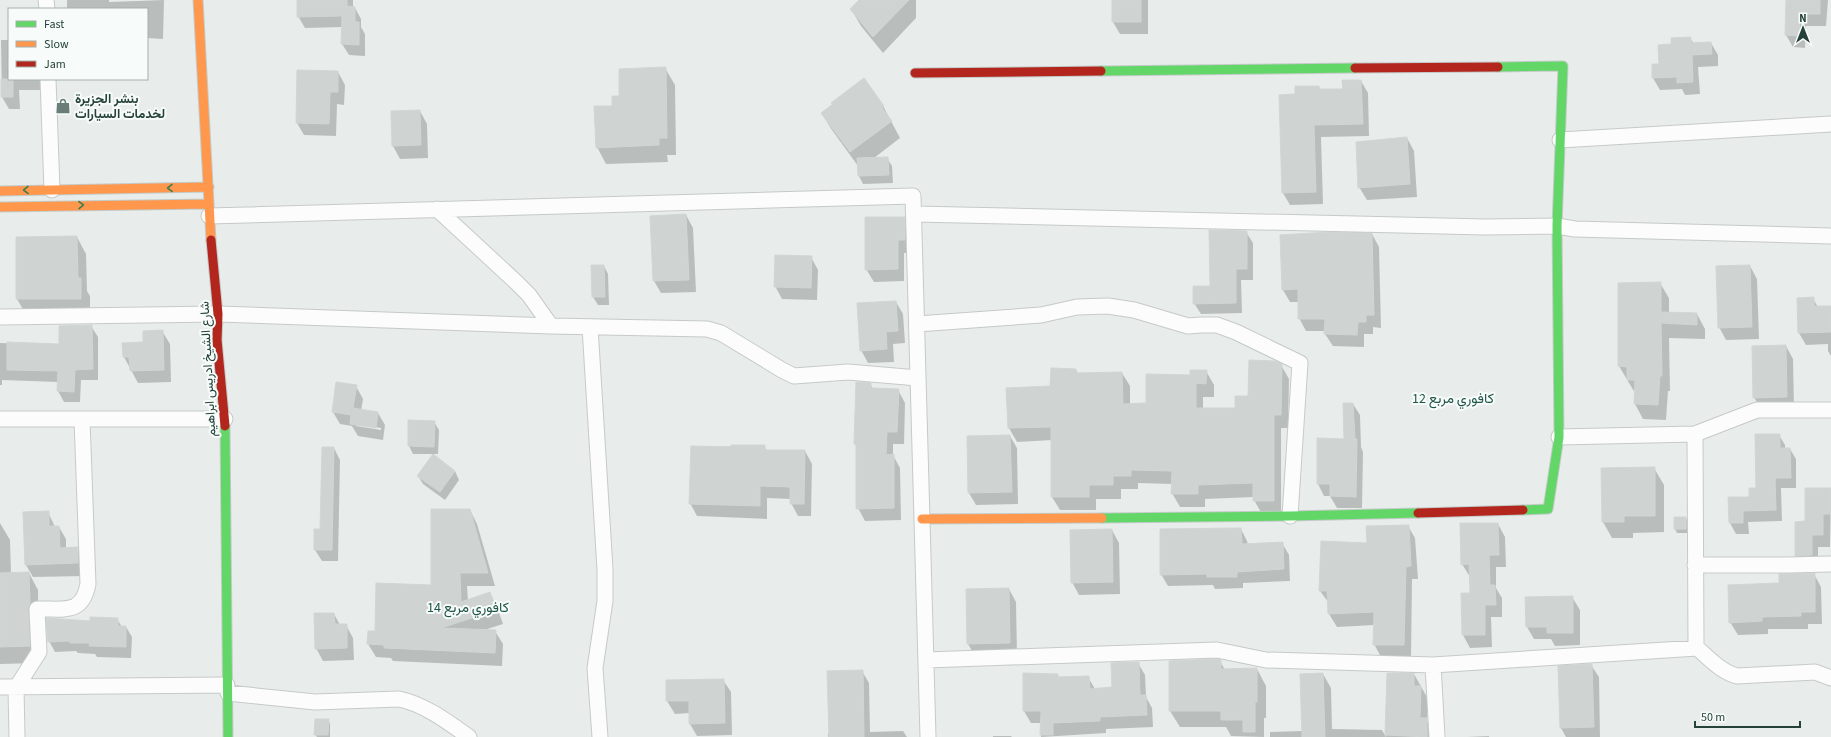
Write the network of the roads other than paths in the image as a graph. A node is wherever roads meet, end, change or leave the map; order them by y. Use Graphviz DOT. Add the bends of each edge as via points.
graph roads {
  1 [pos="198,0"];
  2 [pos="915,73"];
  3 [pos="48,80"];
  4 [pos="1831,124"];
  5 [pos="1560,140"];
  6 [pos="209,187"];
  7 [pos="52,190"];
  8 [pos="0,191"];
  9 [pos="0,207"];
  10 [pos="437,209"];
  11 [pos="209,210"];
  12 [pos="914,214"];
  13 [pos="1557,226"];
  14 [pos="1831,236"];
  15 [pos="218,314"];
  16 [pos="0,317"];
  17 [pos="917,324"];
  18 [pos="551,326"];
  19 [pos="590,327"];
  20 [pos="918,378"];
  21 [pos="1831,410"];
  22 [pos="0,420"];
  23 [pos="82,420"];
  24 [pos="225,420"];
  25 [pos="1694,434"];
  26 [pos="1559,437"];
  27 [pos="1290,516"];
  28 [pos="922,519"];
  29 [pos="1831,564"];
  30 [pos="1695,565"];
  31 [pos="1697,648"];
  32 [pos="926,660"];
  33 [pos="1433,665"];
  34 [pos="1831,678"];
  35 [pos="0,688"];
  36 [pos="16,688"];
  37 [pos="227,689"];
  38 [pos="17,737"];
  39 [pos="228,737"];
  40 [pos="469,737"];
  41 [pos="600,737"];
  42 [pos="928,737"];
  43 [pos="1437,737"];
  1 -- 6 [label="street, شارع الشيخ ادريس ابراهيم"];
  2 -- 5 [label="street" via="1563,66"];
  3 -- 7 [label="street"];
  4 -- 5 [label="street"];
  5 -- 13 [label="street"];
  6 -- 7 [label="street, one-way"];
  6 -- 11 [label="street, شارع الشيخ ادريس ابراهيم"];
  7 -- 8 [label="street, one-way"];
  9 -- 11 [label="street, one-way"];
  10 -- 11 [label="street"];
  10 -- 12 [label="street" via="914,196"];
  10 -- 18 [label="street" via="529,295"];
  11 -- 15 [label="street, شارع الشيخ ادريس ابراهيم"];
  12 -- 13 [label="street" via="1485,227"];
  12 -- 17 [label="street"];
  13 -- 14 [label="street" via="1574,229"];
  13 -- 26 [label="street"];
  15 -- 16 [label="street"];
  15 -- 18 [label="street"];
  15 -- 24 [label="street, شارع الشيخ ادريس ابراهيم" via="217,340"];
  17 -- 20 [label="street"];
  17 -- 27 [label="street" via="1041,315 1077,307 1108,306 1134,310 1188,326 1217,326 1236,332 1300,364"];
  18 -- 19 [label="street"];
  19 -- 20 [label="street" via="707,329 721,333 794,376 848,372"];
  19 -- 41 [label="street" via="605,569 605,601 595,668"];
  20 -- 28 [label="street"];
  21 -- 25 [label="street" via="1757,410"];
  22 -- 23 [label="street"];
  23 -- 24 [label="street"];
  23 -- 36 [label="street" via="88,584 85,597 80,604 72,608 37,609 39,652"];
  24 -- 37 [label="street, شارع الشيخ ادريس ابراهيم"];
  25 -- 26 [label="street"];
  25 -- 30 [label="street"];
  26 -- 27 [label="street" via="1548,509"];
  27 -- 28 [label="street"];
  28 -- 32 [label="street"];
  29 -- 30 [label="street"];
  30 -- 31 [label="street"];
  31 -- 33 [label="street"];
  31 -- 34 [label="street" via="1721,668 1737,676 1815,672"];
  32 -- 33 [label="street" via="1217,650 1266,660"];
  32 -- 42 [label="street"];
  33 -- 43 [label="street"];
  35 -- 36 [label="street"];
  36 -- 37 [label="street"];
  36 -- 38 [label="street"];
  37 -- 39 [label="street, شارع الشيخ ادريس ابراهيم"];
  37 -- 40 [label="street" via="315,702 411,701"];
}
